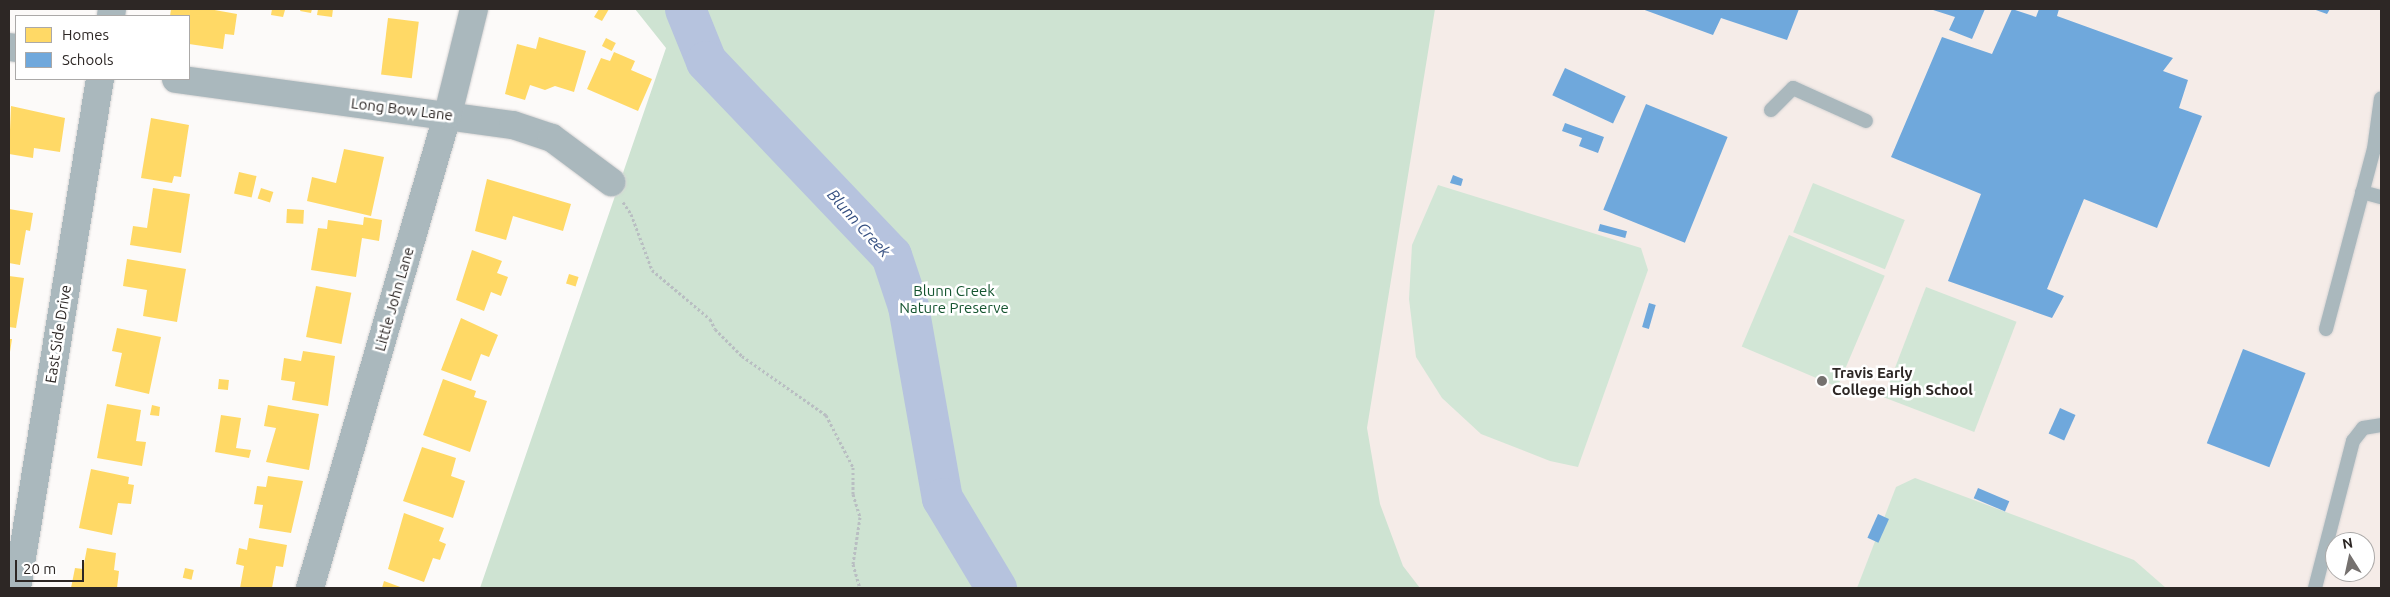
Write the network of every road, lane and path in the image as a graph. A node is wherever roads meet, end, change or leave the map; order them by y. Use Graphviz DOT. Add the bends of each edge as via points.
graph roads {
  1 [pos="474,9"];
  2 [pos="100,80"];
  3 [pos="183,80"];
  4 [pos="2381,98"];
  5 [pos="2380,109"];
  6 [pos="1771,110"];
  7 [pos="448,114"];
  8 [pos="1866,121"];
  9 [pos="611,182"];
  10 [pos="2362,192"];
  11 [pos="2381,197"];
  12 [pos="2326,329"];
  13 [pos="2381,424"];
  14 [pos="17,588"];
  15 [pos="310,588"];
  16 [pos="860,588"];
  17 [pos="2315,588"];
  1 -- 7 [label="street, Little John Lane"];
  2 -- 14 [label="street, East Side Drive"];
  3 -- 7 [label="street, Long Bow Lane"];
  4 -- 5 [label="lane"];
  5 -- 10 [label="lane" via="2374,149"];
  6 -- 8 [label="lane" via="1793,88"];
  7 -- 9 [label="street, Long Bow Lane" via="513,125 552,138"];
  7 -- 15 [label="street, Little John Lane"];
  9 -- 16 [label="path" via="631,214 652,270 710,319 715,329 742,356 826,415 853,466 853,494 860,517 853,564"];
  10 -- 11 [label="lane"];
  10 -- 12 [label="lane"];
  13 -- 17 [label="lane" via="2363,428 2353,440"];
}
